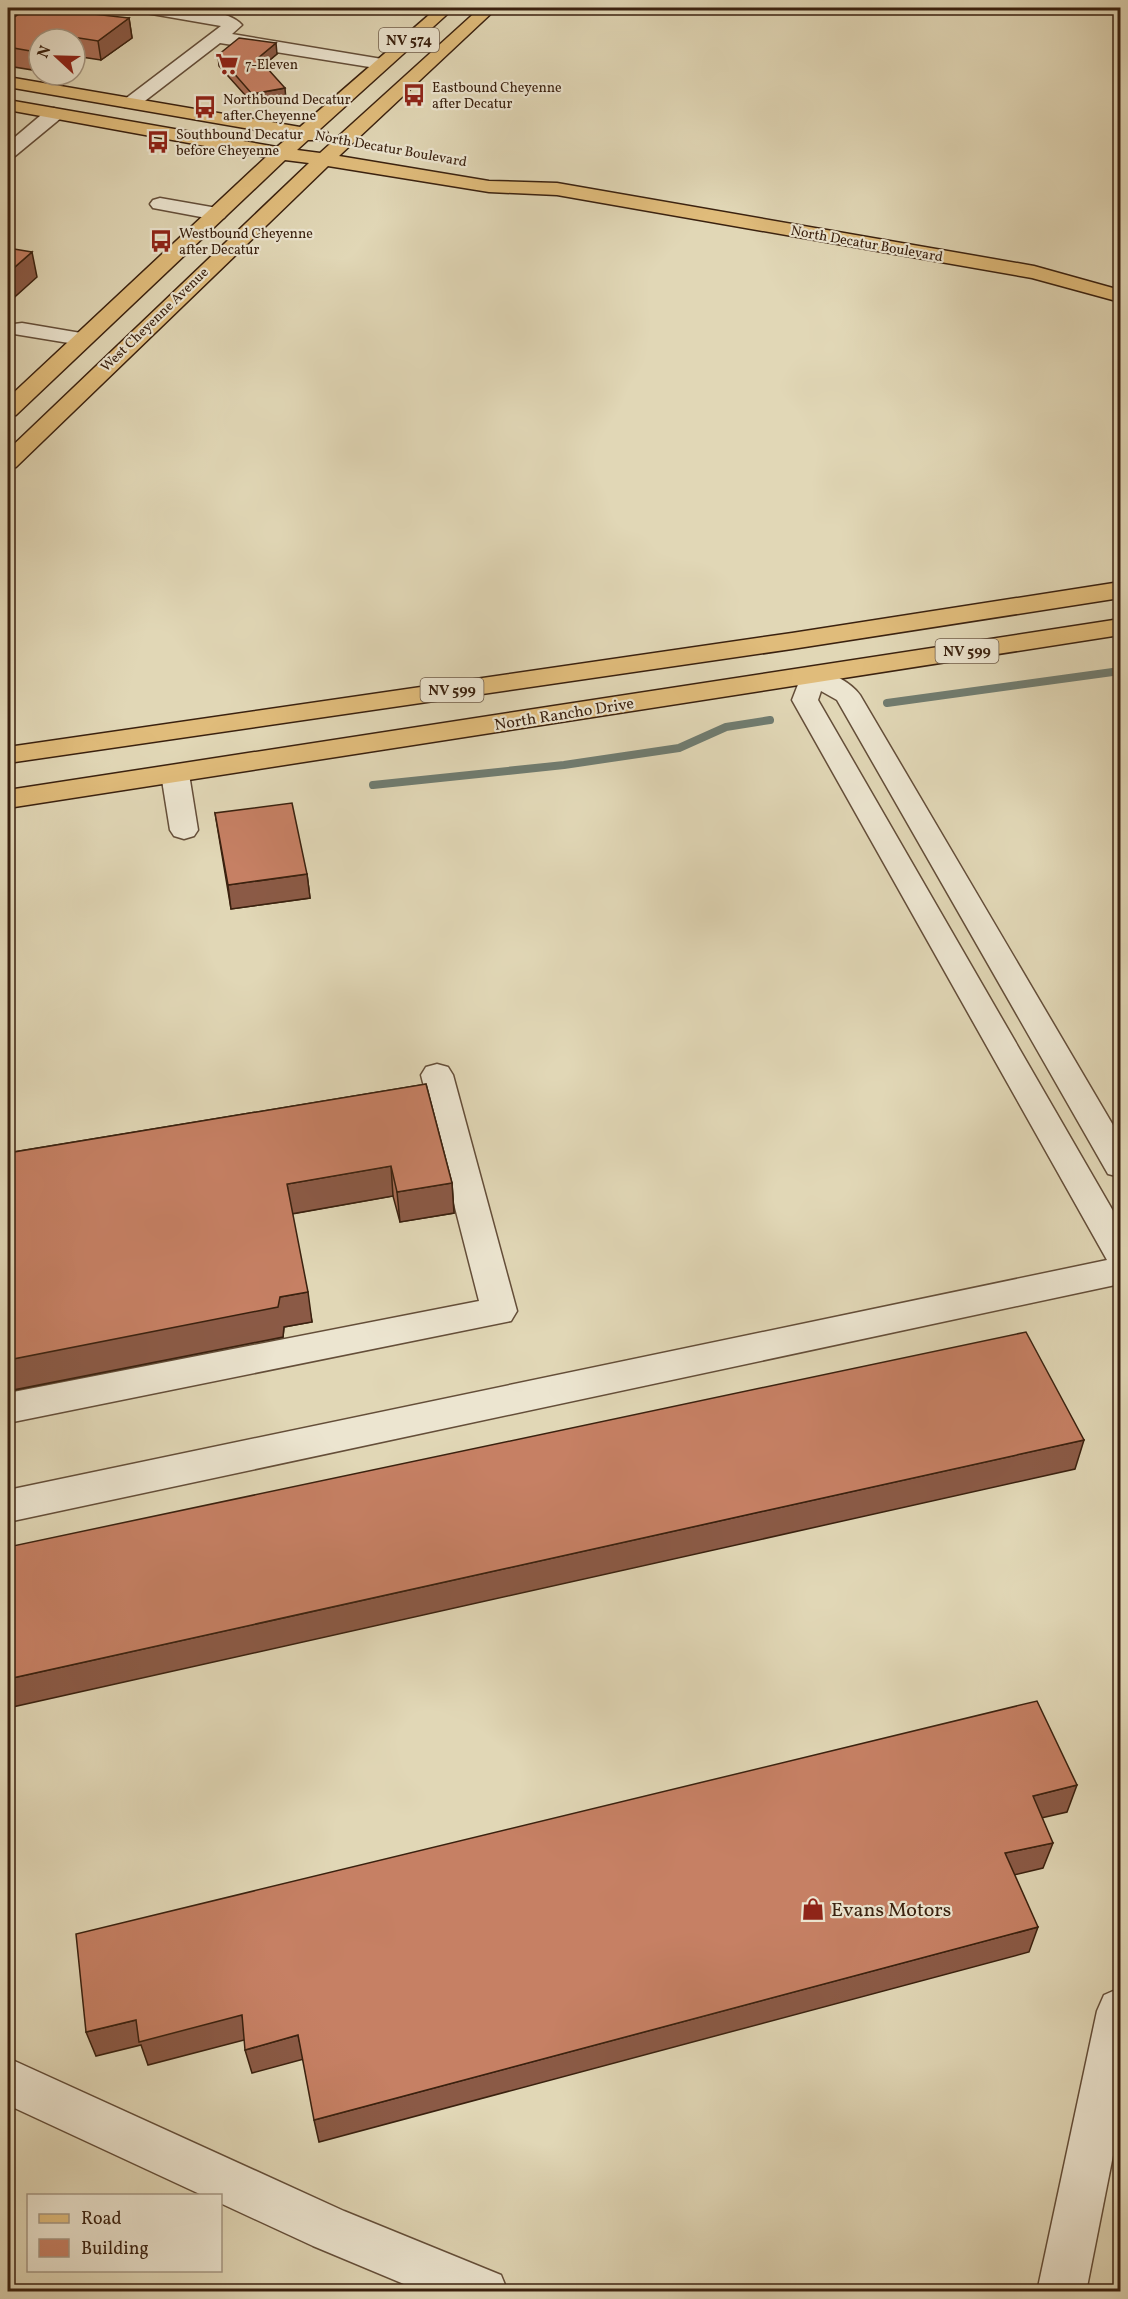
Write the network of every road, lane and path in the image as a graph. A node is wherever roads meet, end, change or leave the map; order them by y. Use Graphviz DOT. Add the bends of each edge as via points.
graph roads {
  1 [pos="26,8"];
  2 [pos="146,8"];
  3 [pos="446,8"];
  4 [pos="489,8"];
  5 [pos="8,20"];
  6 [pos="217,37"];
  7 [pos="382,64"];
  8 [pos="8,82"];
  9 [pos="131,103"];
  10 [pos="8,105"];
  11 [pos="54,114"];
  12 [pos="305,133"];
  13 [pos="342,141"];
  14 [pos="364,144"];
  15 [pos="8,152"];
  16 [pos="282,154"];
  17 [pos="325,158"];
  18 [pos="500,168"];
  19 [pos="557,189"];
  20 [pos="160,204"];
  21 [pos="217,214"];
  22 [pos="1034,272"];
  23 [pos="1120,278"];
  24 [pos="1120,296"];
  25 [pos="22,329"];
  26 [pos="81,339"];
  27 [pos="8,410"];
  28 [pos="8,462"];
  29 [pos="1120,590"];
  30 [pos="1120,627"];
  31 [pos="792,641"];
  32 [pos="813,675"];
  33 [pos="8,755"];
  34 [pos="175,774"];
  35 [pos="8,799"];
  36 [pos="184,830"];
  37 [pos="974,910"];
  38 [pos="928,917"];
  39 [pos="437,1075"];
  40 [pos="1120,1165"];
  41 [pos="1120,1253"];
  42 [pos="1120,1271"];
  43 [pos="8,1408"];
  44 [pos="8,1506"];
  45 [pos="1120,2011"];
  46 [pos="8,2081"];
  47 [pos="484,2292"];
  48 [pos="1061,2292"];
  1 -- 5 [label="lane"];
  2 -- 6 [label="lane" via="222,19 233,25"];
  3 -- 7 [label="main road, NV 574"];
  4 -- 13 [label="main road, West Cheyenne Avenue / NV 574"];
  6 -- 7 [label="lane"];
  6 -- 9 [label="lane"];
  7 -- 12 [label="main road, NV 574"];
  8 -- 9 [label="main road, North Decatur Boulevard"];
  9 -- 12 [label="main road, North Decatur Boulevard"];
  10 -- 11 [label="main road, North Decatur Boulevard"];
  11 -- 15 [label="lane"];
  11 -- 16 [label="main road, North Decatur Boulevard"];
  12 -- 13 [label="main road, North Decatur Boulevard"];
  12 -- 16 [label="main road, NV 574"];
  13 -- 14 [label="main road, North Decatur Boulevard"];
  13 -- 17 [label="main road, West Cheyenne Avenue / NV 574"];
  16 -- 17 [label="main road, North Decatur Boulevard"];
  16 -- 21 [label="main road"];
  17 -- 19 [label="main road, North Decatur Boulevard" via="517,191"];
  17 -- 28 [label="main road, West Cheyenne Avenue"];
  18 -- 19 [label="main road, North Decatur Boulevard" via="534,174"];
  19 -- 22 [label="main road, North Decatur Boulevard"];
  20 -- 21 [label="lane"];
  21 -- 26 [label="main road"];
  22 -- 23 [label="main road, North Decatur Boulevard"];
  22 -- 24 [label="main road, North Decatur Boulevard"];
  25 -- 26 [label="lane"];
  26 -- 27 [label="main road"];
  29 -- 31 [label="main road, NV 599"];
  30 -- 32 [label="main road, North Rancho Drive / NV 599"];
  31 -- 32 [label="main road"];
  31 -- 33 [label="main road, NV 599"];
  32 -- 34 [label="main road, North Rancho Drive / NV 599"];
  32 -- 37 [label="lane" via="847,695"];
  32 -- 38 [label="lane" via="805,700"];
  34 -- 35 [label="main road, North Rancho Drive / NV 599"];
  34 -- 36 [label="lane"];
  37 -- 38 [label="lane"];
  37 -- 40 [label="lane"];
  38 -- 41 [label="lane"];
  39 -- 43 [label="lane" via="499,1311"];
  42 -- 44 [label="lane"];
  45 -- 48 [label="lane"];
  46 -- 47 [label="lane" via="330,2229"];
}
